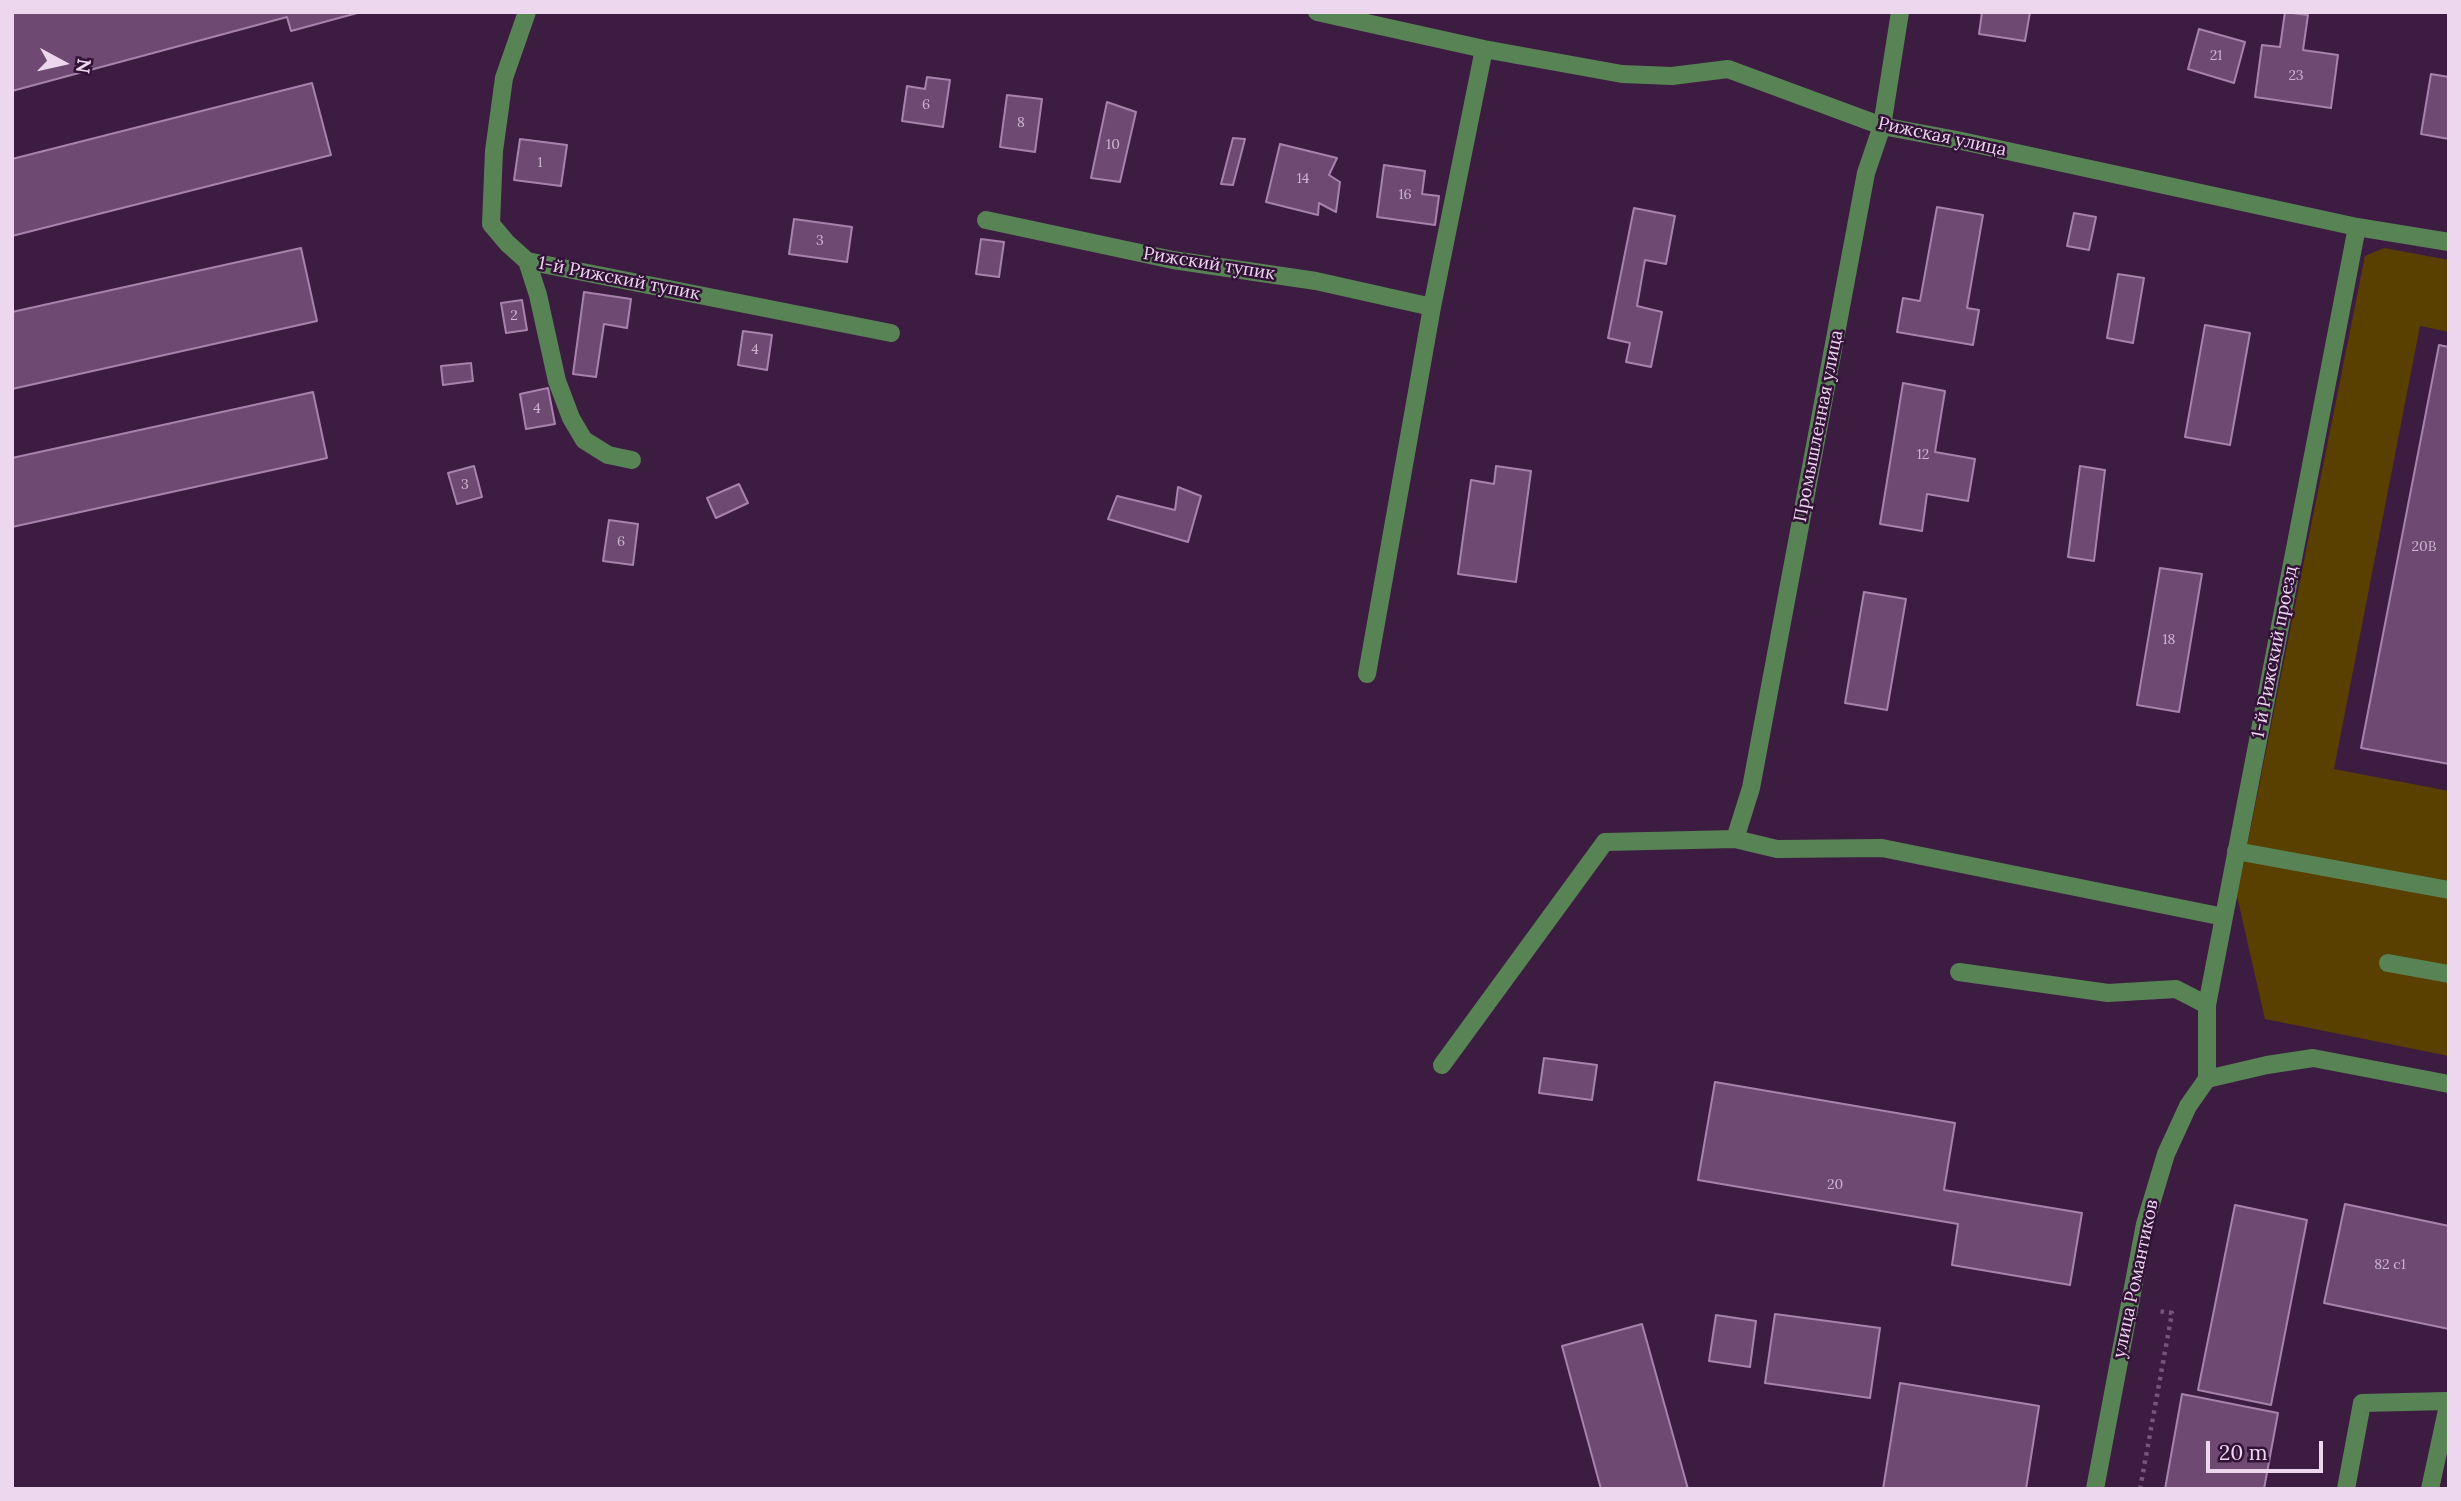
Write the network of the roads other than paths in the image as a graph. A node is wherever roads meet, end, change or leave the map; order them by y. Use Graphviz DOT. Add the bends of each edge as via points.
graph roads {
  1 [pos="527,12"];
  2 [pos="1317,12"];
  3 [pos="1900,12"];
  4 [pos="1484,49"];
  5 [pos="1882,126"];
  6 [pos="986,220"];
  7 [pos="2357,227"];
  8 [pos="2449,242"];
  9 [pos="527,261"];
  10 [pos="1432,307"];
  11 [pos="891,333"];
  12 [pos="632,460"];
  13 [pos="1367,674"];
  14 [pos="1735,839"];
  15 [pos="2236,851"];
  16 [pos="2449,890"];
  17 [pos="2224,917"];
  18 [pos="2388,963"];
  19 [pos="1959,972"];
  20 [pos="2449,974"];
  21 [pos="2207,1005"];
  22 [pos="1442,1065"];
  23 [pos="2207,1079"];
  24 [pos="2449,1084"];
  25 [pos="2448,1401"];
  26 [pos="2095,1489"];
  27 [pos="2346,1489"];
  28 [pos="2430,1489"];
  1 -- 9 [label="street, 1-й Рижский тупик" via="504,78 491,224"];
  2 -- 4 [label="street, Рижская улица"];
  3 -- 5 [label="street, Промышленная улица"];
  4 -- 5 [label="street, Рижская улица" via="1622,74 1672,76 1728,69"];
  4 -- 10 [label="street"];
  5 -- 7 [label="street, Рижская улица"];
  5 -- 14 [label="street, Промышленная улица" via="1866,173 1751,788"];
  6 -- 10 [label="street, Рижский тупик"];
  7 -- 8 [label="street, Рижская улица"];
  7 -- 15 [label="street, 1-й Рижский проезд"];
  9 -- 11 [label="street, 1-й Рижский тупик"];
  9 -- 12 [label="street" via="571,418 584,440 608,455"];
  10 -- 13 [label="street"];
  14 -- 17 [label="street" via="1777,849 1882,848"];
  14 -- 22 [label="street" via="1605,842"];
  15 -- 16 [label="street"];
  15 -- 17 [label="street, 1-й Рижский проезд"];
  17 -- 21 [label="street, 1-й Рижский проезд"];
  18 -- 20 [label="street"];
  19 -- 21 [label="street" via="2108,993 2176,989"];
  21 -- 23 [label="street, 1-й Рижский проезд"];
  23 -- 24 [label="street" via="2314,1058"];
  23 -- 26 [label="street, улица Романтиков" via="2166,1154 2145,1224"];
  25 -- 27 [label="street" via="2362,1403"];
  25 -- 28 [label="street"];
}
